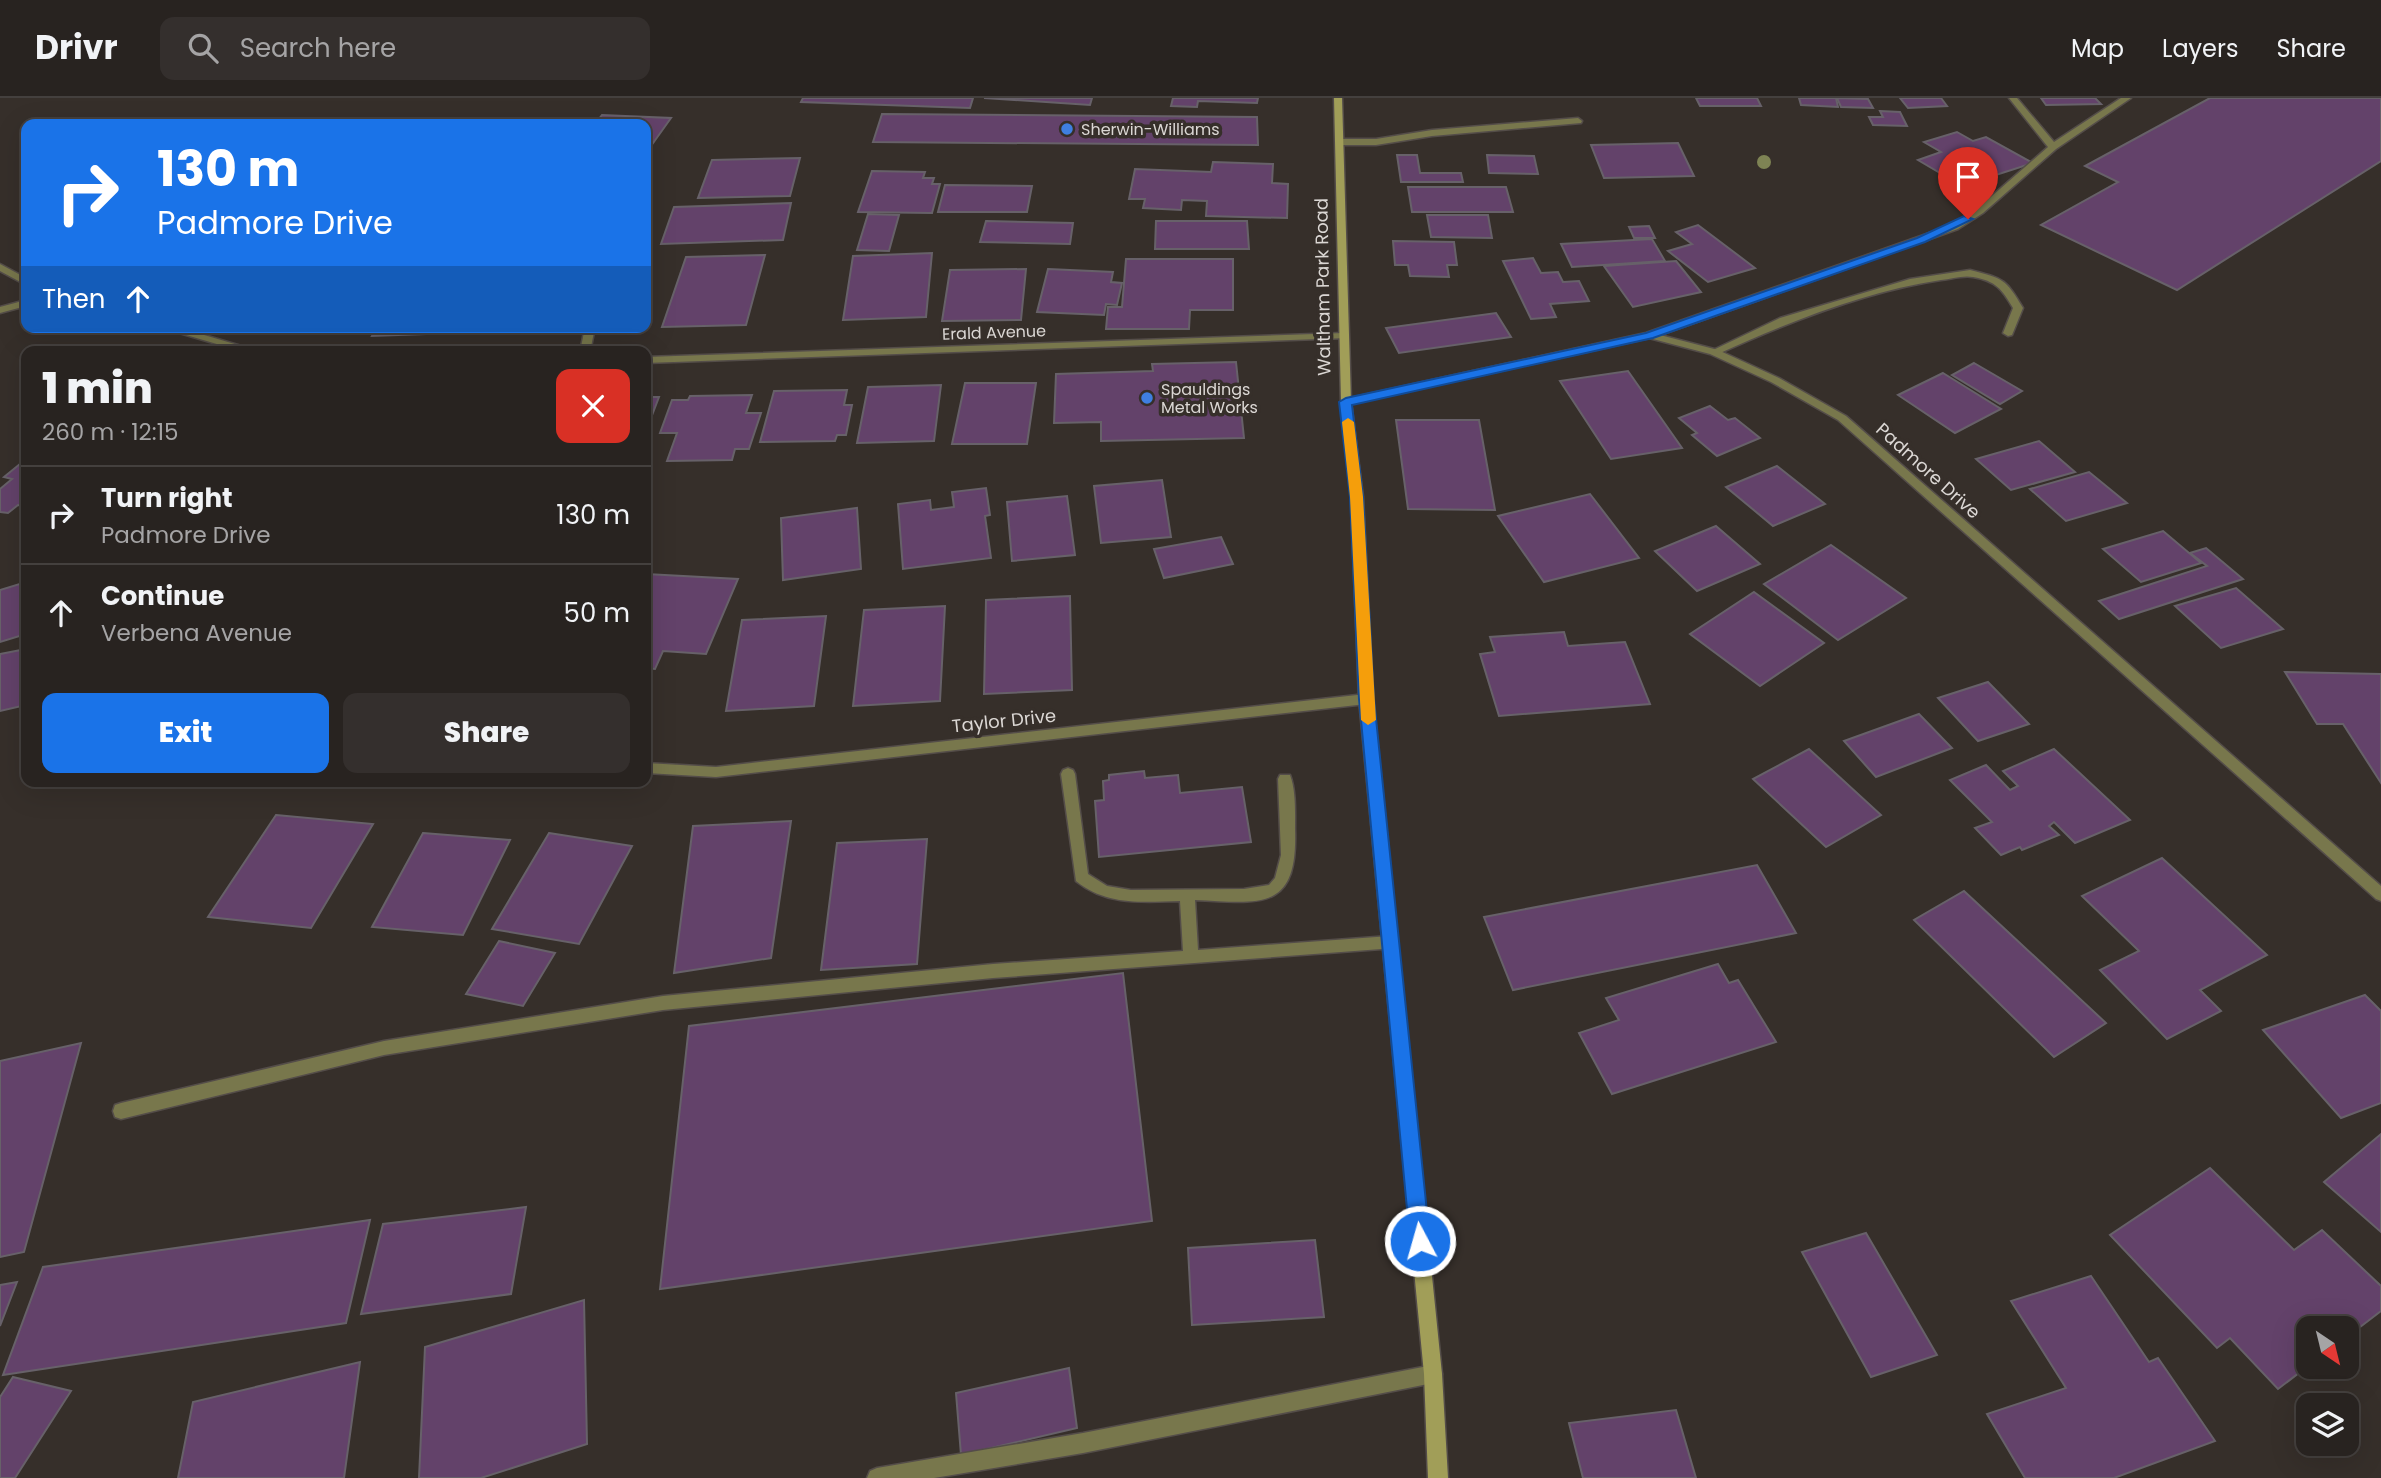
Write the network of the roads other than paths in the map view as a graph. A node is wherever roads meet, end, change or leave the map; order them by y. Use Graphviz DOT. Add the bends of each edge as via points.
graph roads {
  1 [pos="1338,98"];
  2 [pos="2013,98"];
  3 [pos="2127,98"];
  4 [pos="1578,121"];
  5 [pos="1340,142"];
  6 [pos="2053,148"];
  7 [pos="0,267"];
  8 [pos="21,279"];
  9 [pos="21,304"];
  10 [pos="0,310"];
  11 [pos="186,333"];
  12 [pos="2007,333"];
  13 [pos="1649,335"];
  14 [pos="1344,336"];
  15 [pos="235,346"];
  16 [pos="1714,352"];
  17 [pos="651,360"];
  18 [pos="1346,402"];
  19 [pos="1366,699"];
  20 [pos="651,768"];
  21 [pos="1068,774"];
  22 [pos="1285,779"];
  23 [pos="1187,894"];
  24 [pos="2381,895"];
  25 [pos="1390,943"];
  26 [pos="1191,957"];
  27 [pos="121,1111"];
  28 [pos="1433,1374"];
  29 [pos="877,1478"];
  30 [pos="1438,1478"];
  1 -- 5 [label="main road, Waltham Park Road"];
  2 -- 6 [label="street"];
  3 -- 6 [label="street"];
  4 -- 5 [label="street"];
  5 -- 14 [label="main road, Waltham Park Road"];
  6 -- 13 [label="street" via="1955,227"];
  7 -- 8 [label="street"];
  9 -- 10 [label="street"];
  11 -- 15 [label="street"];
  12 -- 16 [label="street" via="2018,308 2004,286 1970,273 1914,281 1784,320"];
  13 -- 16 [label="street, Padmore Drive"];
  13 -- 18 [label="street, Padmore Drive"];
  14 -- 17 [label="street, Erald Avenue"];
  14 -- 18 [label="main road, Waltham Park Road"];
  16 -- 24 [label="street, Padmore Drive" via="1842,418"];
  18 -- 19 [label="main road, Waltham Park Road" via="1357,497"];
  19 -- 20 [label="street, Taylor Drive" via="716,772"];
  19 -- 25 [label="main road, Waltham Park Road"];
  21 -- 23 [label="street" via="1081,877 1098,891 1116,895"];
  22 -- 23 [label="street" via="1289,860 1281,884 1260,893"];
  23 -- 26 [label="street"];
  25 -- 26 [label="street"];
  25 -- 28 [label="main road, Waltham Park Road"];
  26 -- 27 [label="street" via="663,1003 384,1048"];
  28 -- 29 [label="street"];
  28 -- 30 [label="main road, Waltham Park Road"];
}
